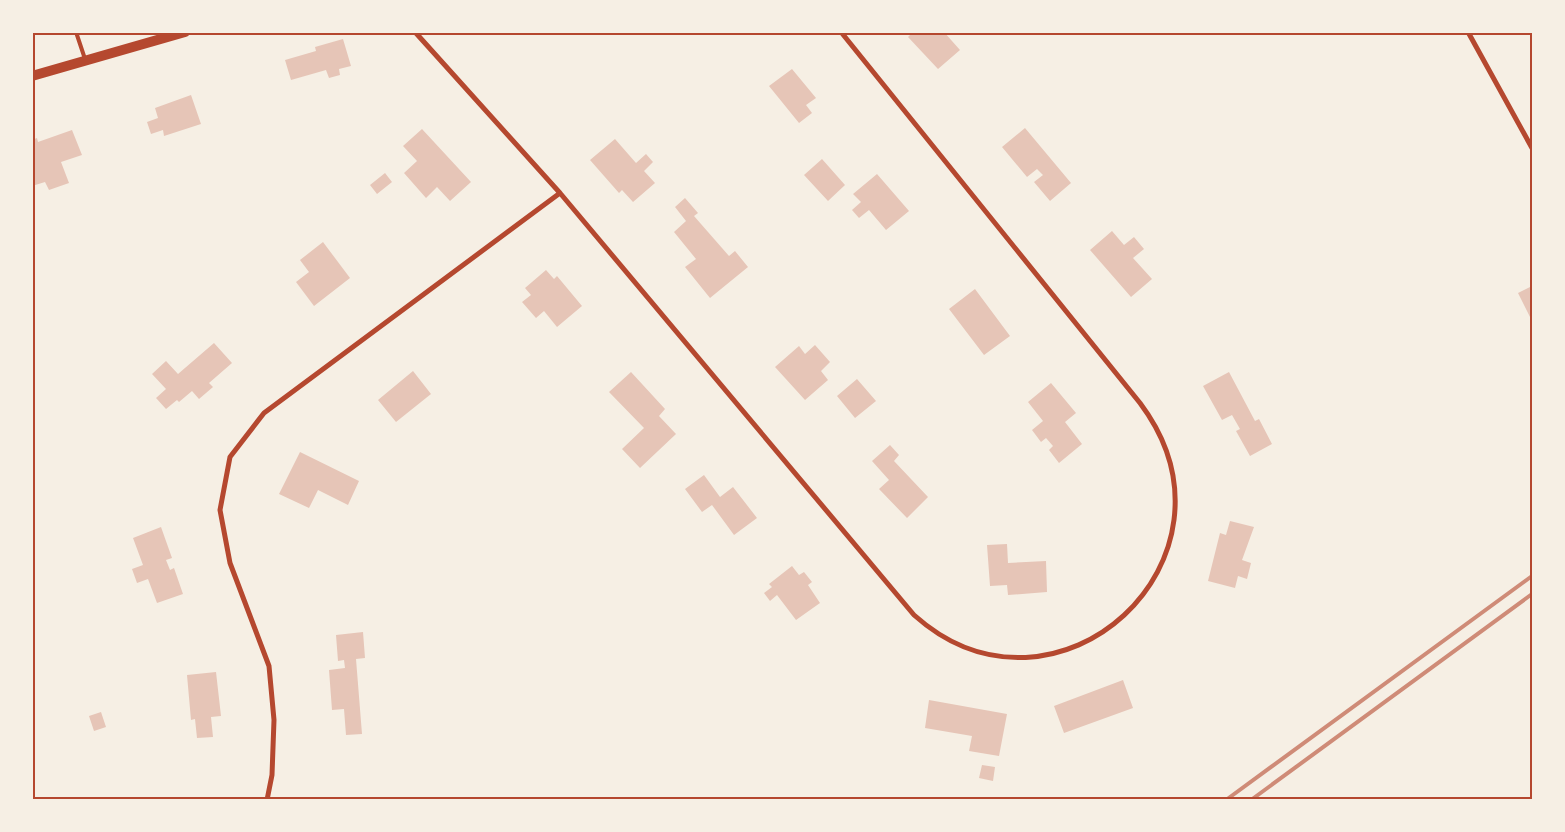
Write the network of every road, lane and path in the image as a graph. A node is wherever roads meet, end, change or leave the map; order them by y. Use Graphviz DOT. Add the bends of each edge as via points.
graph roads {
  1 [pos="76,32"];
  2 [pos="185,32"];
  3 [pos="414,32"];
  4 [pos="840,32"];
  5 [pos="1468,32"];
  6 [pos="86,60"];
  7 [pos="32,76"];
  8 [pos="1532,148"];
  9 [pos="560,193"];
  10 [pos="267,800"];
  1 -- 6 [label="lane"];
  2 -- 6 [label="main road"];
  3 -- 9 [label="street"];
  4 -- 9 [label="street" via="1140,403 1163,442 1173,475 1175,497 1166,553 1138,602 1094,638 1051,653 1006,656 962,645 923,622 899,598"];
  5 -- 8 [label="street"];
  6 -- 7 [label="main road"];
  9 -- 10 [label="street" via="264,413 230,457 220,510 230,563 269,666 274,720 272,776"];
}
